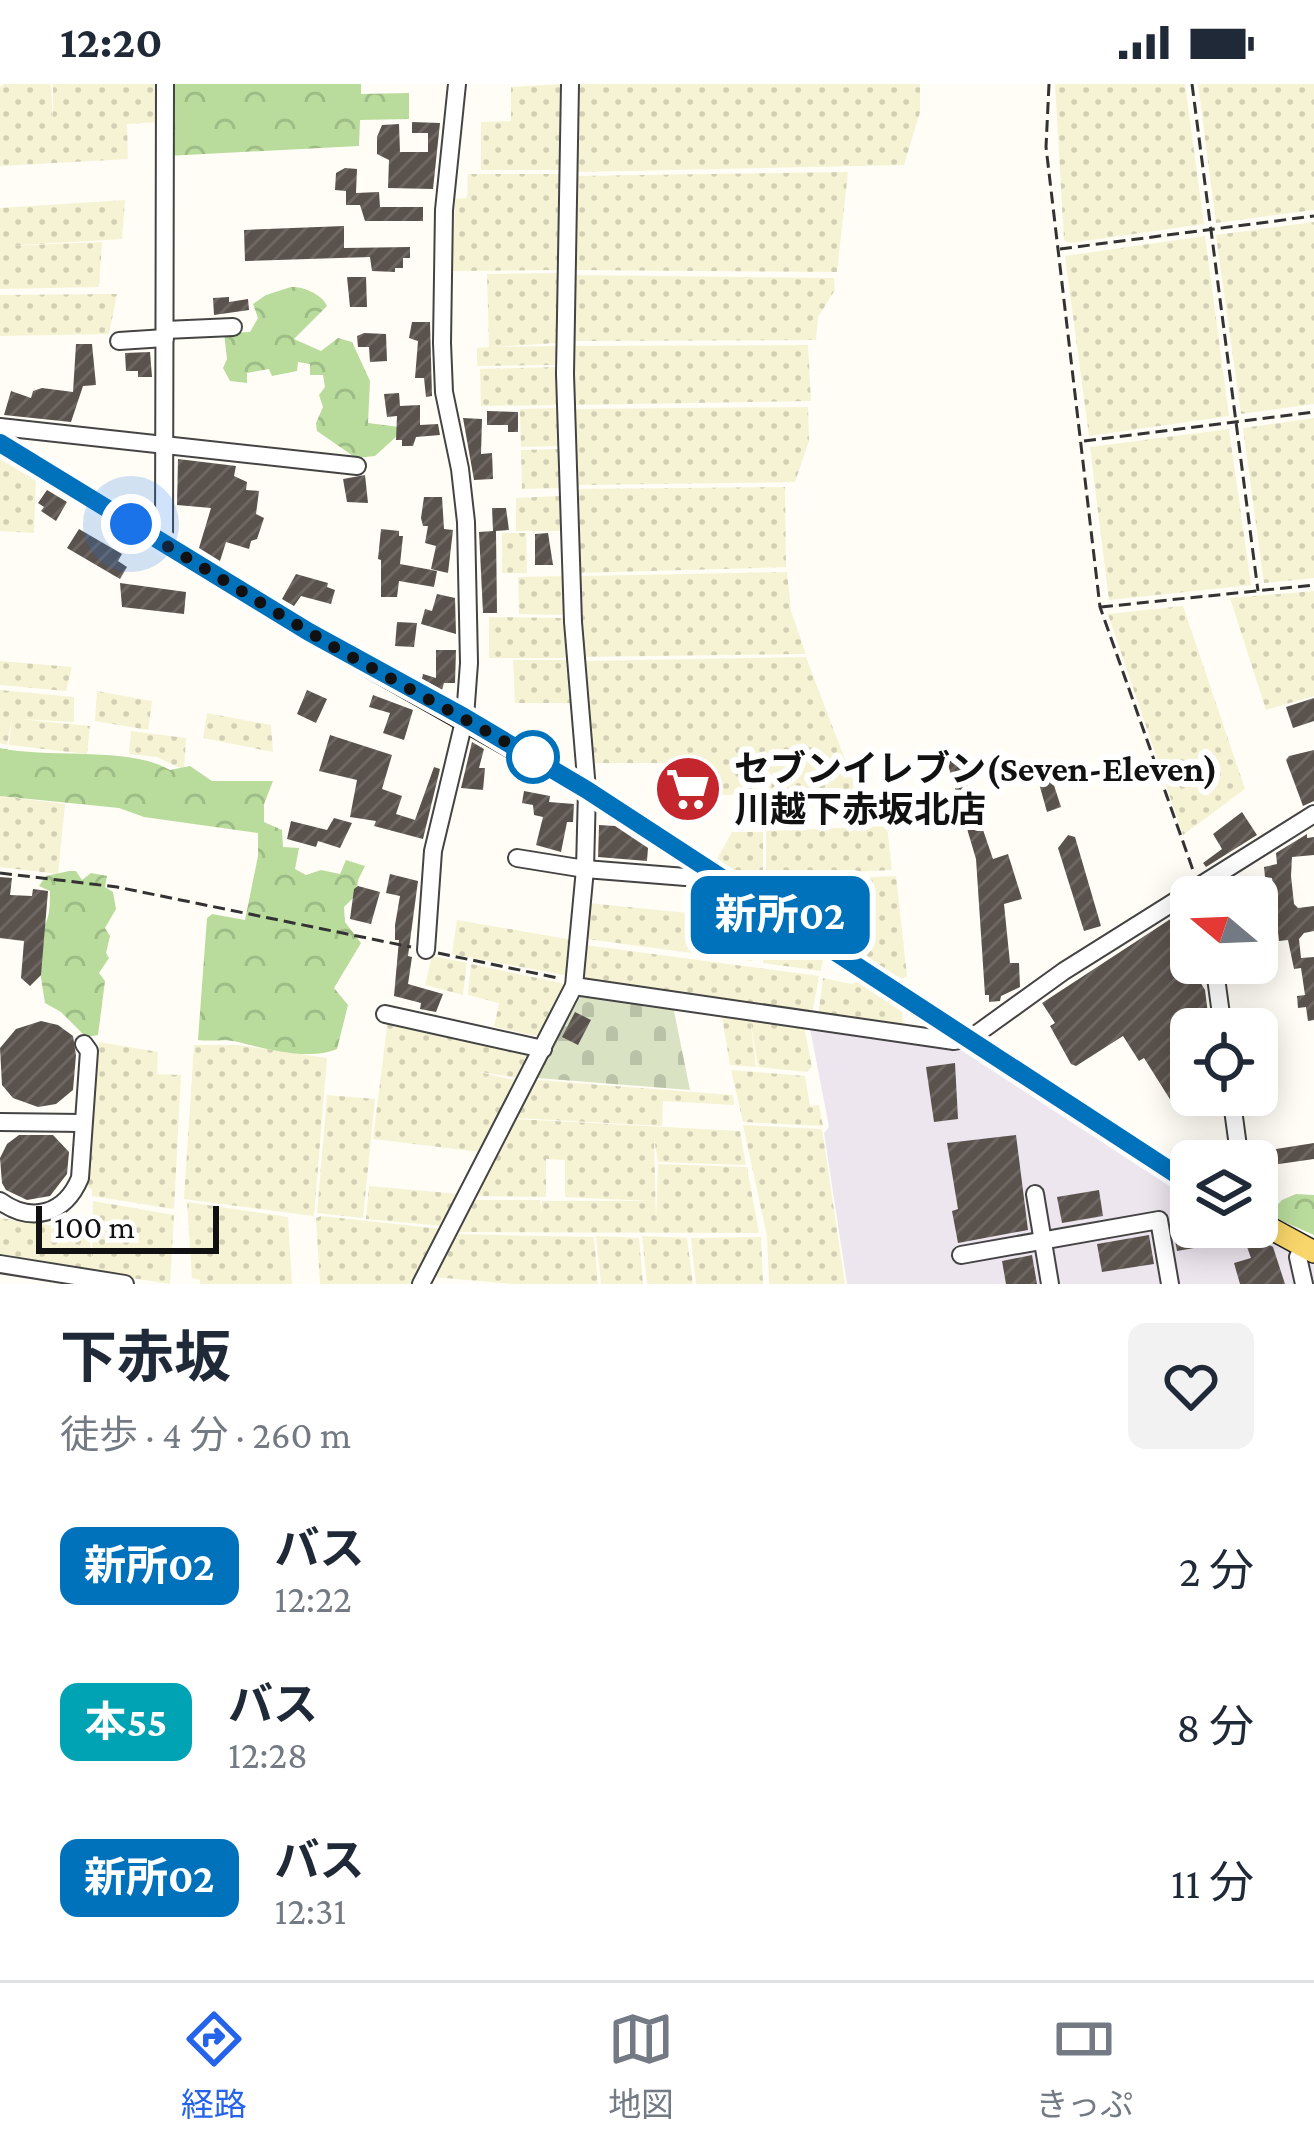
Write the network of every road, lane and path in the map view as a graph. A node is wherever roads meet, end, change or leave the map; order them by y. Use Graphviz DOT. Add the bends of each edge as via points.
graph roads {
  1 [pos="165,84"];
  2 [pos="457,84"];
  3 [pos="570,84"];
  4 [pos="1048,84"];
  5 [pos="1192,84"];
  6 [pos="1314,216"];
  7 [pos="1210,228"];
  8 [pos="1058,249"];
  9 [pos="232,327"];
  10 [pos="165,334"];
  11 [pos="119,341"];
  12 [pos="1314,412"];
  13 [pos="1235,422"];
  14 [pos="0,427"];
  15 [pos="1082,441"];
  16 [pos="0,443"];
  17 [pos="165,448"];
  18 [pos="357,466"];
  19 [pos="164,544"];
  20 [pos="1314,585"];
  21 [pos="1258,591"];
  22 [pos="1100,607"];
  23 [pos="464,717"];
  24 [pos="587,790"];
  25 [pos="1314,814"];
  26 [pos="517,858"];
  27 [pos="707,868"];
  28 [pos="585,869"];
  29 [pos="0,873"];
  30 [pos="1199,876"];
  31 [pos="1221,876"];
  32 [pos="1170,908"];
  33 [pos="426,950"];
  34 [pos="574,984"];
  35 [pos="386,1014"];
  36 [pos="971,1038"];
  37 [pos="84,1044"];
  38 [pos="543,1049"];
  39 [pos="0,1122"];
  40 [pos="82,1123"];
  41 [pos="1170,1170"];
  42 [pos="1034,1194"];
  43 [pos="0,1201"];
  44 [pos="1278,1233"];
  45 [pos="1042,1240"];
  46 [pos="1308,1249"];
  47 [pos="961,1255"];
  48 [pos="0,1264"];
  49 [pos="125,1284"];
  50 [pos="421,1284"];
  51 [pos="1050,1284"];
  52 [pos="1171,1284"];
  53 [pos="1304,1284"];
  1 -- 10 [label="street"];
  2 -- 23 [label="street" via="442,343 466,522"];
  3 -- 24 [label="street" via="566,374"];
  4 -- 8 [label="path"];
  5 -- 7 [label="path"];
  6 -- 7 [label="path"];
  7 -- 8 [label="path"];
  7 -- 13 [label="path"];
  8 -- 15 [label="path"];
  9 -- 10 [label="street"];
  10 -- 11 [label="street"];
  10 -- 17 [label="street"];
  12 -- 13 [label="path"];
  13 -- 15 [label="path"];
  13 -- 21 [label="path"];
  14 -- 17 [label="street"];
  15 -- 22 [label="path"];
  16 -- 19 [label="main road"];
  17 -- 18 [label="street"];
  17 -- 19 [label="street"];
  19 -- 23 [label="main road"];
  20 -- 21 [label="path"];
  21 -- 22 [label="path"];
  22 -- 30 [label="path"];
  23 -- 24 [label="main road"];
  23 -- 33 [label="street" via="433,851"];
  24 -- 27 [label="main road"];
  24 -- 28 [label="street"];
  25 -- 31 [label="street"];
  26 -- 28 [label="street"];
  27 -- 28 [label="street" via="698,878"];
  27 -- 36 [label="main road"];
  28 -- 34 [label="street"];
  29 -- 33 [label="path" via="117,886"];
  32 -- 36 [label="street"];
  33 -- 34 [label="path"];
  34 -- 36 [label="street"];
  34 -- 38 [label="street"];
  35 -- 38 [label="street"];
  36 -- 41 [label="main road"];
  37 -- 40 [label="street"];
  38 -- 50 [label="street"];
  39 -- 40 [label="street"];
  40 -- 43 [label="street" via="80,1178 64,1203 28,1214"];
  42 -- 45 [label="street"];
  44 -- 46 [label="main road"];
  45 -- 47 [label="street"];
  45 -- 51 [label="street"];
  45 -- 52 [label="street" via="1159,1220"];
  46 -- 53 [label="street" via="1298,1257"];
  48 -- 49 [label="street"];
}
